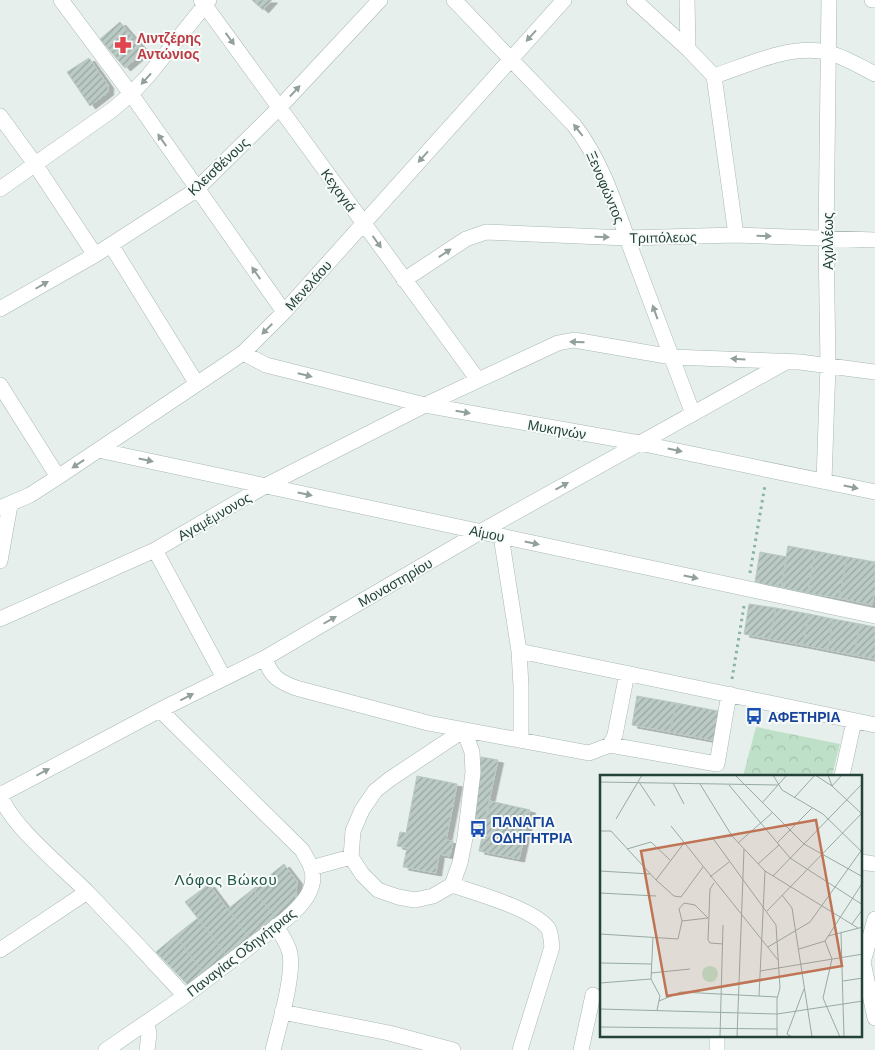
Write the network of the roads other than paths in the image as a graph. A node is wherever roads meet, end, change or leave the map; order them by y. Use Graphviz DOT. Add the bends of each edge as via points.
graph roads {
  1 [pos="61,0"];
  2 [pos="380,0"];
  3 [pos="454,0"];
  4 [pos="564,0"];
  5 [pos="634,0"];
  6 [pos="687,0"];
  7 [pos="829,0"];
  8 [pos="205,2"];
  9 [pos="688,48"];
  10 [pos="828,52"];
  11 [pos="510,59"];
  12 [pos="875,74"];
  13 [pos="714,76"];
  14 [pos="131,94"];
  15 [pos="279,108"];
  16 [pos="0,116"];
  17 [pos="35,164"];
  18 [pos="0,189"];
  19 [pos="196,190"];
  20 [pos="364,224"];
  21 [pos="736,235"];
  22 [pos="627,238"];
  23 [pos="826,238"];
  24 [pos="875,240"];
  25 [pos="110,245"];
  26 [pos="95,255"];
  27 [pos="404,280"];
  28 [pos="0,309"];
  29 [pos="284,312"];
  30 [pos="243,353"];
  31 [pos="672,357"];
  32 [pos="786,362"];
  33 [pos="828,365"];
  34 [pos="875,372"];
  35 [pos="478,380"];
  36 [pos="197,384"];
  37 [pos="0,385"];
  38 [pos="425,406"];
  39 [pos="693,414"];
  40 [pos="639,443"];
  41 [pos="98,450"];
  42 [pos="58,477"];
  43 [pos="824,481"];
  44 [pos="266,486"];
  45 [pos="875,492"];
  46 [pos="5,507"];
  47 [pos="480,532"];
  48 [pos="501,536"];
  49 [pos="155,550"];
  50 [pos="0,560"];
  51 [pos="875,616"];
  52 [pos="0,619"];
  53 [pos="519,651"];
  54 [pos="264,658"];
  55 [pos="627,673"];
  56 [pos="224,678"];
  57 [pos="729,694"];
  58 [pos="160,710"];
  59 [pos="854,721"];
  60 [pos="875,726"];
  61 [pos="464,730"];
  62 [pos="521,740"];
  63 [pos="610,746"];
  64 [pos="842,775"];
  65 [pos="0,795"];
  66 [pos="351,857"];
  67 [pos="862,862"];
  68 [pos="875,864"];
  69 [pos="311,868"];
  70 [pos="452,885"];
  71 [pos="87,892"];
  72 [pos="875,919"];
  73 [pos="276,926"];
  74 [pos="0,950"];
  75 [pos="862,962"];
  76 [pos="593,994"];
  77 [pos="185,996"];
  78 [pos="282,1012"];
  79 [pos="875,1018"];
  80 [pos="147,1023"];
  81 [pos="106,1050"];
  82 [pos="147,1050"];
  83 [pos="273,1050"];
  84 [pos="452,1050"];
  85 [pos="520,1050"];
  86 [pos="581,1050"];
  1 -- 14 [label="street"];
  15 -- 2 [label="street, Κλεισθένους, one-way"];
  3 -- 11 [label="street, Ξενοφώντος"];
  4 -- 11 [label="street, Μενελάου, one-way"];
  5 -- 9 [label="street"];
  6 -- 9 [label="street"];
  7 -- 10 [label="street, Αχιλλέως"];
  8 -- 14 [label="street, one-way"];
  8 -- 15 [label="street, Κεχαγιά, one-way"];
  9 -- 13 [label="street"];
  10 -- 12 [label="street"];
  10 -- 13 [label="street" via="793,51"];
  10 -- 23 [label="street, Αχιλλέως"];
  11 -- 20 [label="street, Μενελάου, one-way"];
  22 -- 11 [label="street, Ξενοφώντος, one-way" via="587,142"];
  13 -- 21 [label="street"];
  14 -- 17 [label="street"];
  19 -- 14 [label="street, one-way"];
  15 -- 19 [label="street, Κλεισθένους"];
  15 -- 20 [label="street, Κεχαγιά"];
  16 -- 17 [label="street"];
  17 -- 18 [label="street"];
  17 -- 26 [label="street"];
  19 -- 25 [label="street, Κλεισθένους"];
  29 -- 19 [label="street, one-way"];
  20 -- 27 [label="street, Κεχαγιά, one-way"];
  20 -- 29 [label="street, Μενελάου"];
  21 -- 22 [label="street, Τριπόλεως"];
  21 -- 23 [label="street, Τριπόλεως, one-way"];
  27 -- 22 [label="street, Τριπόλεως, one-way" via="466,239 486,232"];
  31 -- 22 [label="street, Ξενοφώντος, one-way"];
  23 -- 24 [label="street, Τριπόλεως"];
  23 -- 33 [label="street, Αχιλλέως"];
  25 -- 26 [label="street, Κλεισθένους"];
  25 -- 36 [label="street"];
  28 -- 26 [label="street, Κλεισθένους, one-way"];
  27 -- 35 [label="street, Κεχαγιά"];
  29 -- 30 [label="street, Μενελάου, one-way"];
  30 -- 36 [label="street, Μενελάου"];
  30 -- 38 [label="street, Μυκηνών, one-way" via="266,365"];
  32 -- 31 [label="street, Αγαμέμνονος, one-way"];
  31 -- 35 [label="street, Αγαμέμνονος, one-way" via="574,340 558,343"];
  31 -- 39 [label="street, Ξενοφώντος"];
  32 -- 33 [label="street, Αγαμέμνονος"];
  32 -- 39 [label="street, Μοναστηρίου"];
  33 -- 34 [label="street, Αγαμέμνονος"];
  33 -- 43 [label="street, Αχιλλέως"];
  35 -- 38 [label="street, Αγαμέμνονος"];
  36 -- 41 [label="street, Μενελάου"];
  37 -- 42 [label="street"];
  38 -- 40 [label="street, Μυκηνών, one-way"];
  38 -- 44 [label="street, Αγαμέμνονος"];
  39 -- 40 [label="street, Μοναστηρίου"];
  40 -- 43 [label="street, Μυκηνών, one-way"];
  47 -- 40 [label="street, Μοναστηρίου, one-way"];
  41 -- 42 [label="street, Μενελάου, one-way"];
  41 -- 44 [label="street, Αίμου, one-way"];
  42 -- 46 [label="street, Μενελάου"];
  43 -- 45 [label="street, Μυκηνών, one-way"];
  44 -- 47 [label="street, Αίμου, one-way"];
  44 -- 49 [label="street, Αγαμέμνονος"];
  46 -- 50 [label="street"];
  47 -- 48 [label="street, Αίμου"];
  54 -- 47 [label="street, Μοναστηρίου, one-way"];
  48 -- 51 [label="street, Αίμου, one-way"];
  48 -- 53 [label="street"];
  49 -- 52 [label="street, Αγαμέμνονος"];
  49 -- 56 [label="street"];
  53 -- 55 [label="street"];
  53 -- 62 [label="street"];
  54 -- 56 [label="street, Μοναστηρίου"];
  54 -- 61 [label="street" via="269,671 280,682 296,688"];
  55 -- 57 [label="street"];
  55 -- 63 [label="street" via="615,736"];
  58 -- 56 [label="street, Μοναστηρίου, one-way"];
  57 -- 59 [label="street"];
  57 -- 63 [label="street" via="717,764"];
  65 -- 58 [label="street, Μοναστηρίου, one-way"];
  58 -- 69 [label="street" via="302,850"];
  59 -- 60 [label="street"];
  59 -- 64 [label="street"];
  61 -- 62 [label="street"];
  61 -- 66 [label="street" via="375,791 353,831"];
  61 -- 70 [label="street" via="472,752 473,772 465,838"];
  62 -- 63 [label="street" via="590,753"];
  65 -- 71 [label="street" via="18,824"];
  66 -- 69 [label="street"];
  66 -- 70 [label="street" via="378,890 398,897 415,900 433,896"];
  67 -- 68 [label="street"];
  69 -- 73 [label="street, Παναγίας Οδηγήτριας" via="314,882 309,894 299,908"];
  70 -- 85 [label="street" via="538,919 549,930 552,947"];
  71 -- 74 [label="street"];
  71 -- 77 [label="street"];
  72 -- 75 [label="street"];
  73 -- 77 [label="street, Παναγίας Οδηγήτριας"];
  73 -- 78 [label="street" via="287,944 291,963"];
  75 -- 79 [label="street"];
  76 -- 86 [label="street"];
  77 -- 80 [label="street, Παναγίας Οδηγήτριας"];
  78 -- 83 [label="street"];
  78 -- 84 [label="street" via="389,1033"];
  80 -- 81 [label="street, Παναγίας Οδηγήτριας"];
  80 -- 82 [label="street"];
}
